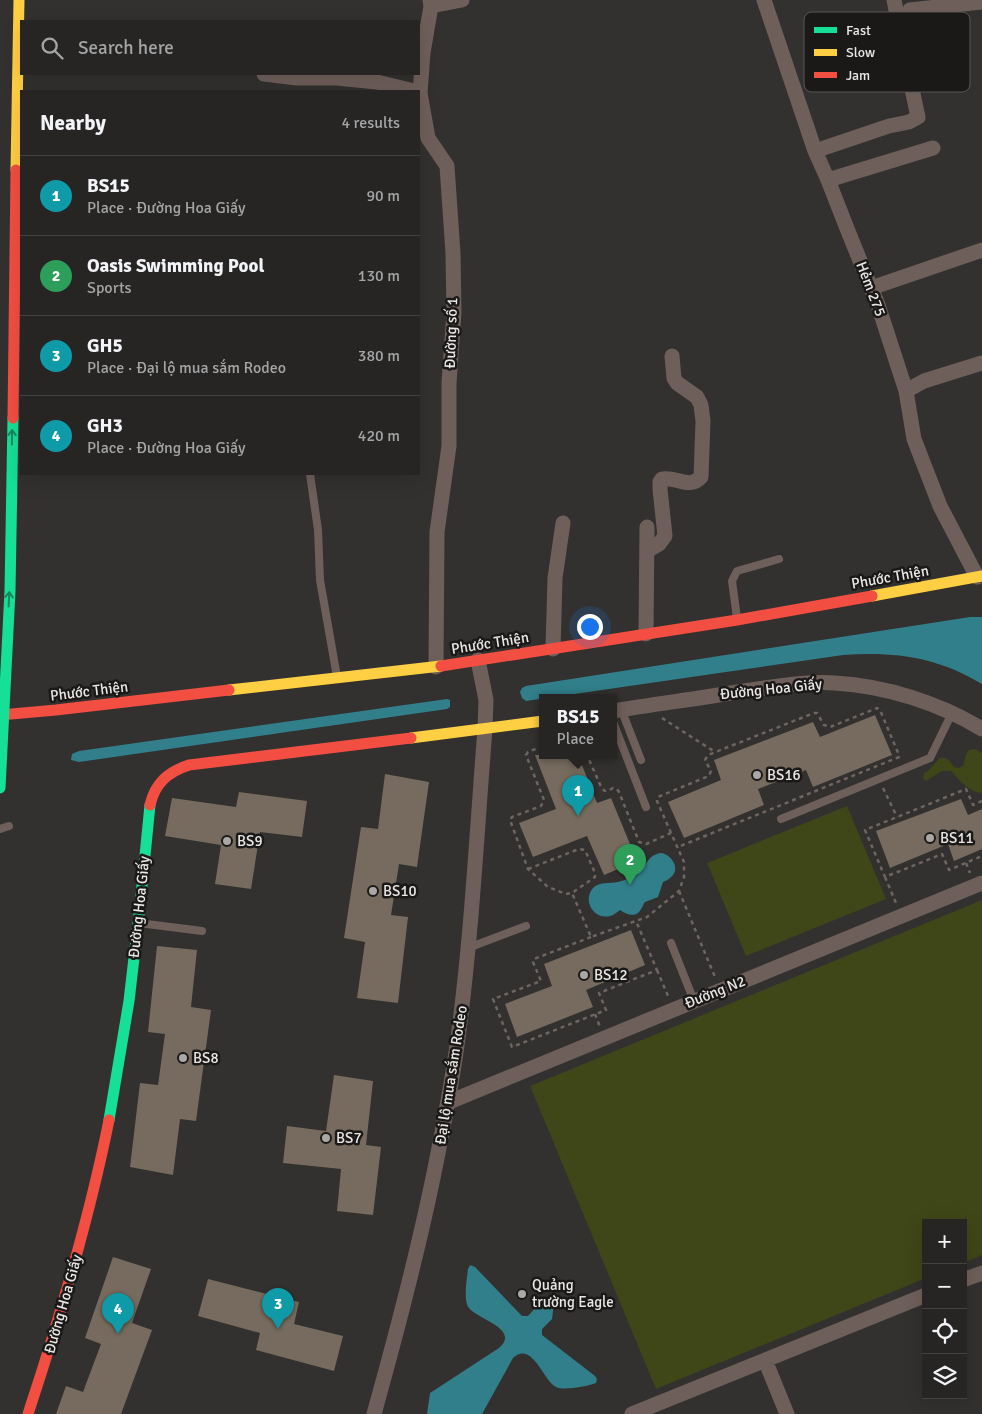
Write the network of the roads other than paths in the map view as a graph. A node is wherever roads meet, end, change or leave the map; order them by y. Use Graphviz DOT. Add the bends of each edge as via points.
graph roads {
  1 [pos="19,0"];
  2 [pos="462,0"];
  3 [pos="764,0"];
  4 [pos="982,2"];
  5 [pos="431,3"];
  6 [pos="910,10"];
  7 [pos="272,75"];
  8 [pos="410,90"];
  9 [pos="418,90"];
  10 [pos="912,92"];
  11 [pos="420,101"];
  12 [pos="933,148"];
  13 [pos="815,151"];
  14 [pos="828,180"];
  15 [pos="982,250"];
  16 [pos="871,288"];
  17 [pos="672,356"];
  18 [pos="982,363"];
  19 [pos="906,391"];
  20 [pos="310,475"];
  21 [pos="563,523"];
  22 [pos="647,527"];
  23 [pos="647,551"];
  24 [pos="779,560"];
  25 [pos="979,577"];
  26 [pos="737,620"];
  27 [pos="646,634"];
  28 [pos="553,648"];
  29 [pos="478,660"];
  30 [pos="436,667"];
  31 [pos="337,678"];
  32 [pos="952,713"];
  33 [pos="617,714"];
  34 [pos="0,715"];
  35 [pos="617,716"];
  36 [pos="617,717"];
  37 [pos="539,722"];
  38 [pos="485,729"];
  39 [pos="982,729"];
  40 [pos="641,760"];
  41 [pos="0,788"];
  42 [pos="646,807"];
  43 [pos="781,819"];
  44 [pos="9,826"];
  45 [pos="0,829"];
  46 [pos="982,883"];
  47 [pos="139,923"];
  48 [pos="526,926"];
  49 [pos="202,931"];
  50 [pos="671,943"];
  51 [pos="468,948"];
  52 [pos="694,1001"];
  53 [pos="449,1102"];
  54 [pos="982,1273"];
  55 [pos="967,1279"];
  56 [pos="922,1298"];
  57 [pos="765,1360"];
  58 [pos="28,1414"];
  59 [pos="374,1414"];
  60 [pos="632,1414"];
  61 [pos="787,1414"];
  41 -- 1 [label="main road, one-way, bridge" via="10,591"];
  2 -- 5 [label="street"];
  3 -- 13 [label="street, Hẻm 275"];
  4 -- 6 [label="street"];
  5 -- 9 [label="street, Đường số 1"];
  7 -- 8 [label="street" via="377,82"];
  10 -- 13 [label="street" via="918,116 909,122"];
  11 -- 30 [label="street, Đường số 1" via="428,138 447,166 453,252 450,446 437,532"];
  12 -- 14 [label="street"];
  13 -- 14 [label="street, Hẻm 275"];
  14 -- 16 [label="street, Hẻm 275"];
  15 -- 16 [label="street"];
  16 -- 19 [label="street, Hẻm 275"];
  17 -- 23 [label="street" via="674,378 701,405 701,477 692,483 662,479 660,489 665,536"];
  18 -- 19 [label="street" via="924,381"];
  19 -- 25 [label="street, Hẻm 275" via="914,440 940,506"];
  20 -- 31 [label="lane" via="318,530 320,580"];
  21 -- 28 [label="street" via="555,578"];
  22 -- 23 [label="street"];
  23 -- 27 [label="street"];
  24 -- 26 [label="lane" via="737,571 732,581"];
  25 -- 26 [label="main road, Phước Thiện"];
  26 -- 27 [label="main road, Phước Thiện"];
  27 -- 28 [label="main road, Phước Thiện"];
  28 -- 29 [label="main road, Phước Thiện"];
  29 -- 30 [label="main road, Phước Thiện"];
  29 -- 38 [label="street, Đại lộ mua sắm Rodeo" via="486,700"];
  30 -- 31 [label="main road, Phước Thiện"];
  31 -- 34 [label="main road, Phước Thiện"];
  32 -- 33 [label="street, Đường Hoa Giấy" via="898,694 835,683 796,684 644,706"];
  32 -- 39 [label="street, Đường Hoa Giấy"];
  32 -- 43 [label="lane" via="930,758"];
  35 -- 40 [label="lane"];
  36 -- 42 [label="lane"];
  37 -- 38 [label="main road, Đường Hoa Giấy"];
  38 -- 47 [label="main road, Đường Hoa Giấy" via="189,765 170,773 157,785 150,804"];
  38 -- 51 [label="street, Đại lộ mua sắm Rodeo"];
  44 -- 45 [label="lane"];
  46 -- 52 [label="street, Đường N2"];
  47 -- 49 [label="lane"];
  47 -- 58 [label="main road, Đường Hoa Giấy" via="112,1105 94,1190 63,1307"];
  48 -- 51 [label="lane"];
  50 -- 52 [label="lane"];
  51 -- 53 [label="street, Đại lộ mua sắm Rodeo"];
  52 -- 53 [label="street, Đường N2"];
  53 -- 59 [label="street, Đại lộ mua sắm Rodeo" via="411,1276"];
  54 -- 55 [label="street"];
  56 -- 57 [label="street"];
  57 -- 60 [label="street"];
  57 -- 61 [label="street"];
}
